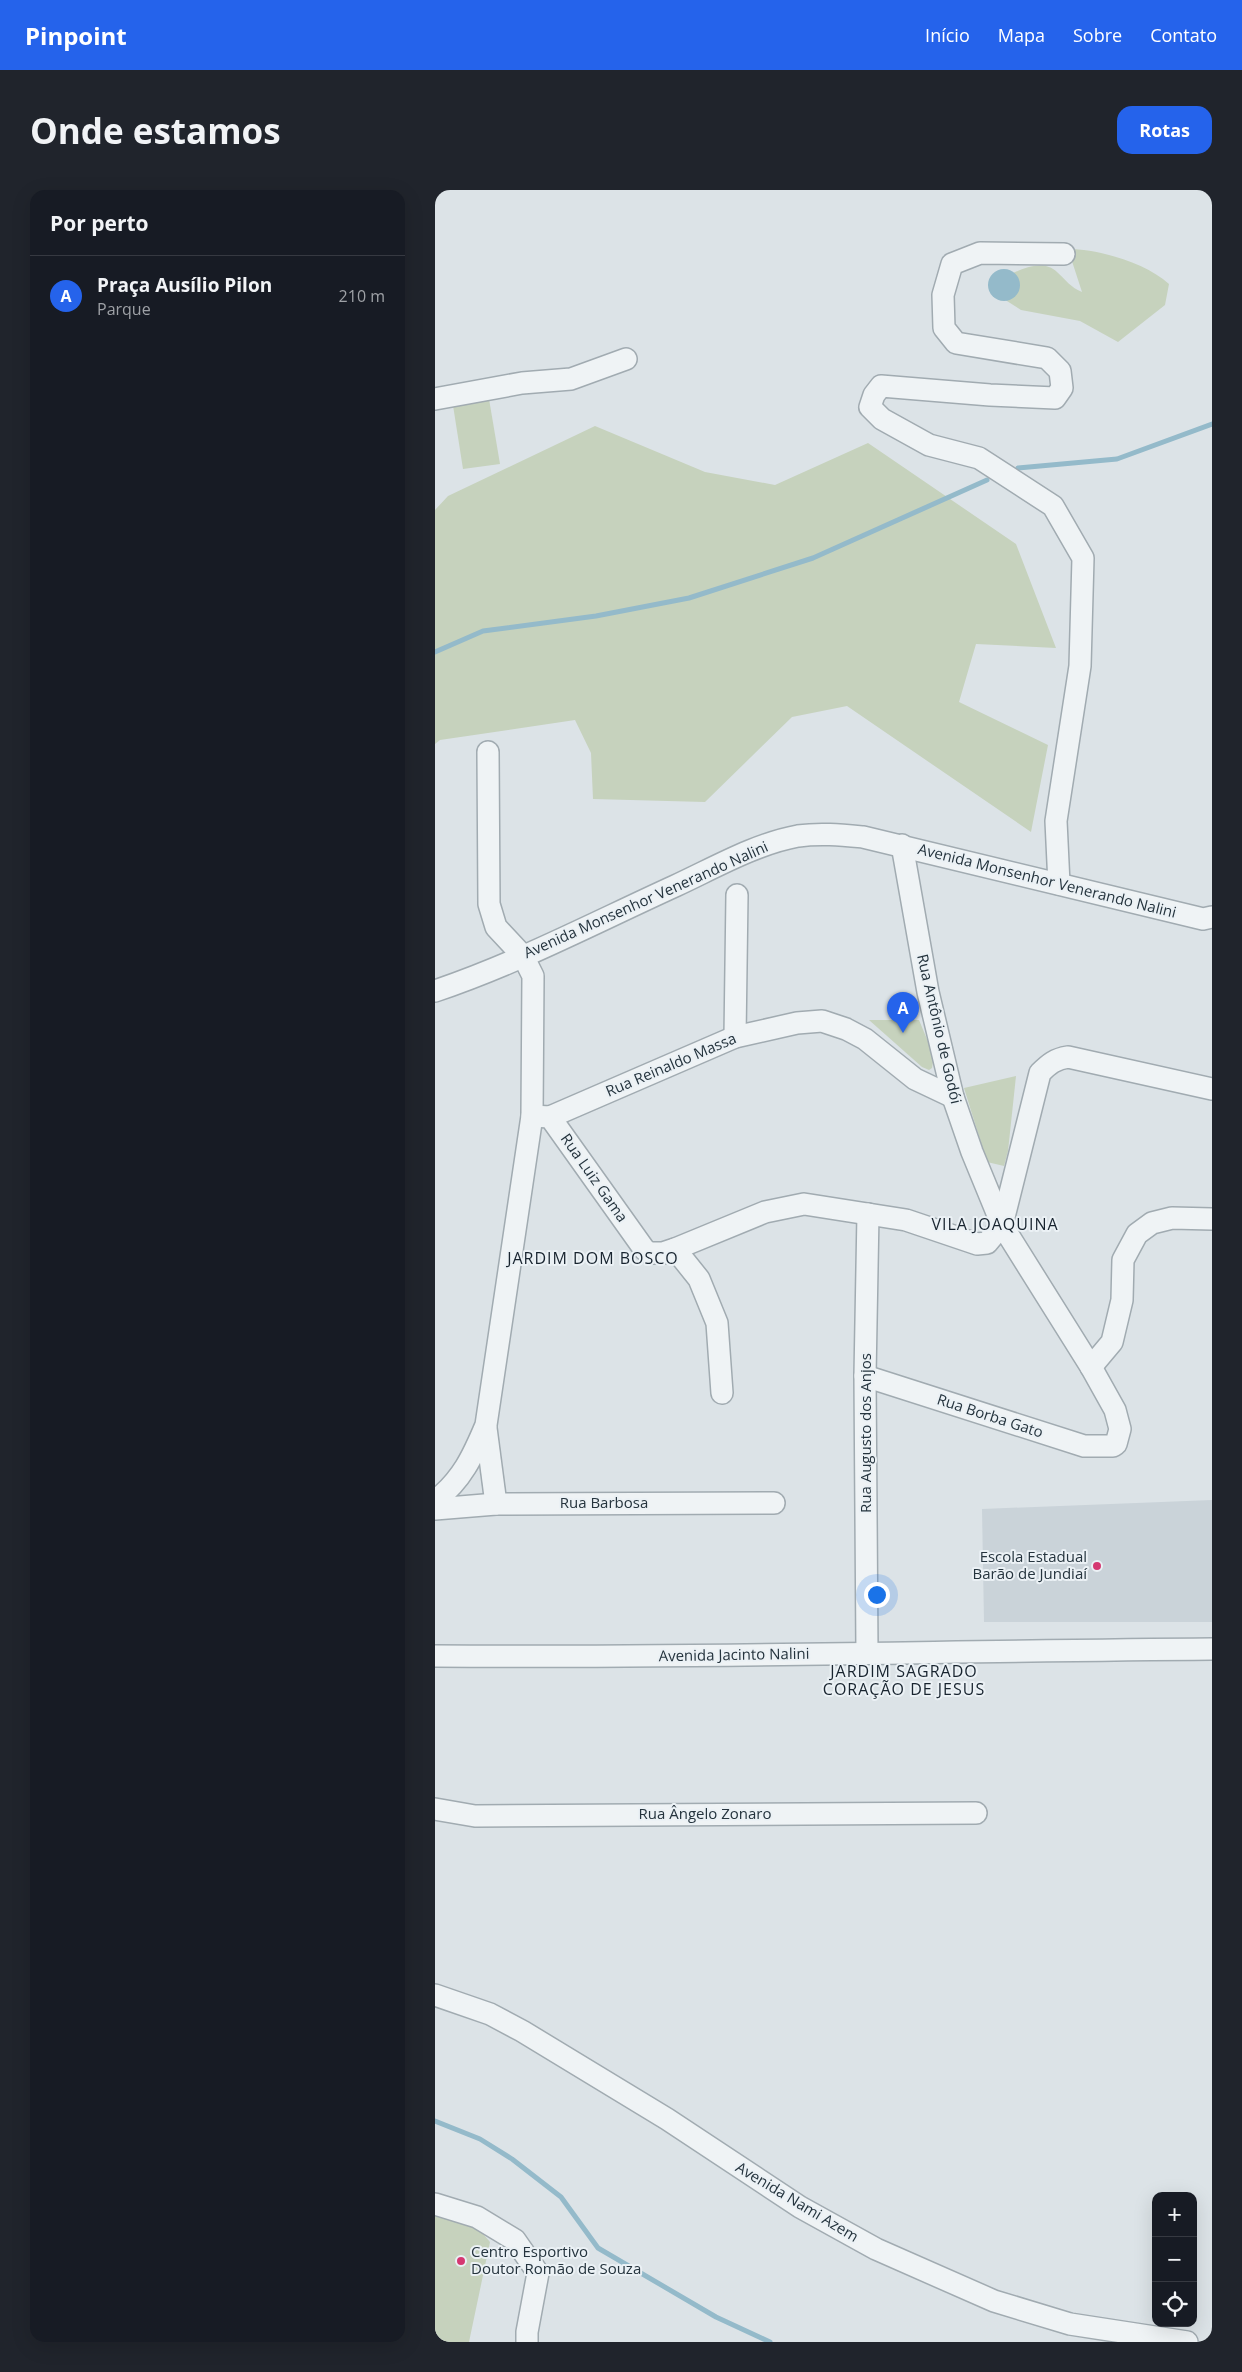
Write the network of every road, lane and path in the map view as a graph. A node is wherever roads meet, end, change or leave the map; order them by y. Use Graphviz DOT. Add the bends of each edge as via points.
graph roads {
  1 [pos="1064,254"];
  2 [pos="626,360"];
  3 [pos="435,399"];
  4 [pos="488,752"];
  5 [pos="902,845"];
  6 [pos="1059,884"];
  7 [pos="737,895"];
  8 [pos="1209,919"];
  9 [pos="523,956"];
  10 [pos="435,990"];
  11 [pos="735,1037"];
  12 [pos="1212,1089"];
  13 [pos="953,1097"];
  14 [pos="541,1116"];
  15 [pos="868,1214"];
  16 [pos="1212,1219"];
  17 [pos="1002,1225"];
  18 [pos="675,1249"];
  19 [pos="1091,1367"];
  20 [pos="865,1376"];
  21 [pos="722,1393"];
  22 [pos="486,1425"];
  23 [pos="1116,1444"];
  24 [pos="435,1501"];
  25 [pos="774,1503"];
  26 [pos="495,1504"];
  27 [pos="435,1509"];
  28 [pos="1212,1649"];
  29 [pos="867,1652"];
  30 [pos="435,1656"];
  31 [pos="435,1809"];
  32 [pos="976,1812"];
  33 [pos="435,1995"];
  34 [pos="435,2204"];
  35 [pos="527,2342"];
  36 [pos="1187,2342"];
  1 -- 6 [label="street" via="980,253 952,264 943,295 945,328 956,343 1047,358 1060,371 1062,388 1055,398 881,386 870,407 882,419 929,445 979,458 1053,506 1083,558 1080,666 1056,821"];
  2 -- 3 [label="street" via="571,379 521,383"];
  4 -- 9 [label="street" via="489,904 496,927"];
  5 -- 6 [label="street, Avenida Monsenhor Venerando Nalini"];
  5 -- 9 [label="street, Avenida Monsenhor Venerando Nalini" via="827,834 799,836 772,843"];
  5 -- 13 [label="street, Rua Antônio de Godói" via="928,992"];
  6 -- 8 [label="street, Avenida Monsenhor Venerando Nalini"];
  7 -- 11 [label="street"];
  9 -- 10 [label="street, Avenida Monsenhor Venerando Nalini"];
  9 -- 14 [label="street" via="533,976"];
  11 -- 13 [label="street, Rua Reinaldo Massa" via="797,1023 822,1022 846,1029 915,1080"];
  11 -- 14 [label="street, Rua Reinaldo Massa"];
  12 -- 17 [label="street" via="1068,1057 1049,1064 1040,1073"];
  13 -- 17 [label="street, Rua Antônio de Godói"];
  14 -- 18 [label="street, Rua Luiz Gama" via="649,1253"];
  14 -- 22 [label="street"];
  15 -- 17 [label="street" via="906,1220 977,1244 987,1242"];
  15 -- 18 [label="street" via="816,1205 793,1206 765,1212"];
  15 -- 20 [label="street, Rua Augusto dos Anjos"];
  16 -- 19 [label="street" via="1172,1218 1152,1223 1137,1234 1123,1260 1122,1300 1112,1342"];
  17 -- 19 [label="street, Rua Antônio de Godói"];
  18 -- 21 [label="street" via="699,1279 714,1316 720,1344"];
  19 -- 23 [label="street, Rua Antônio de Godói" via="1120,1422"];
  20 -- 23 [label="street, Rua Borba Gato" via="1085,1446"];
  20 -- 29 [label="street, Rua Augusto dos Anjos"];
  22 -- 24 [label="street" via="464,1472"];
  22 -- 26 [label="street"];
  25 -- 26 [label="street, Rua Barbosa"];
  26 -- 27 [label="street, Rua Barbosa"];
  28 -- 29 [label="street, Avenida Jacinto Nalini"];
  29 -- 30 [label="street, Avenida Jacinto Nalini" via="639,1657"];
  31 -- 32 [label="street, Rua Ângelo Zonaro" via="475,1816"];
  33 -- 36 [label="street, Avenida Nami Azem" via="491,2014 522,2031 667,2119 801,2207 876,2249 994,2301 1070,2324"];
  34 -- 35 [label="street" via="477,2217 515,2240 538,2274"];
}
